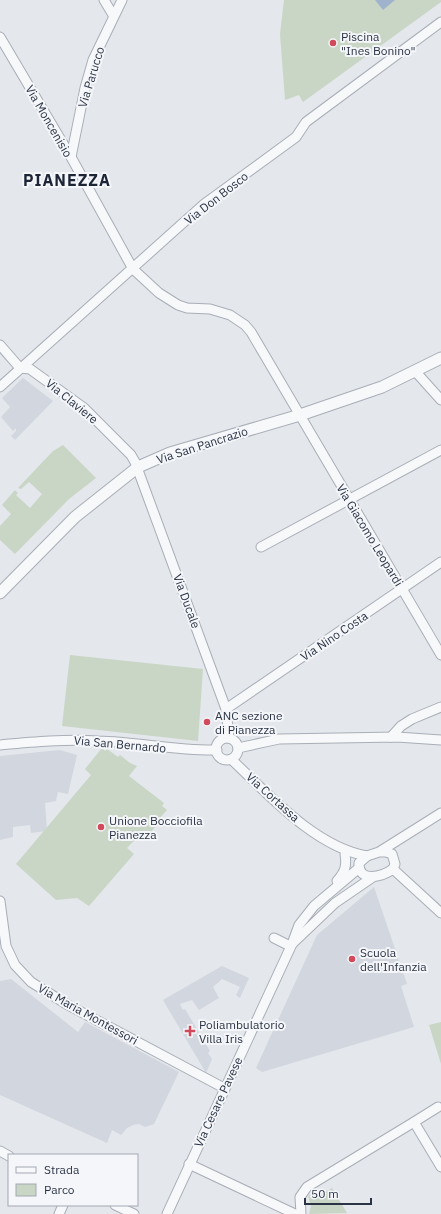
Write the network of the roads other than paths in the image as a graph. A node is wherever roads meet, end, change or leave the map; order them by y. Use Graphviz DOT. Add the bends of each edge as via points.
graph roads {
  1 [pos="104,0"];
  2 [pos="122,0"];
  3 [pos="113,16"];
  4 [pos="441,22"];
  5 [pos="0,37"];
  6 [pos="71,157"];
  7 [pos="133,269"];
  8 [pos="0,345"];
  9 [pos="441,358"];
  10 [pos="20,368"];
  11 [pos="415,371"];
  12 [pos="0,387"];
  13 [pos="441,400"];
  14 [pos="300,415"];
  15 [pos="441,450"];
  16 [pos="138,467"];
  17 [pos="349,500"];
  18 [pos="260,547"];
  19 [pos="441,562"];
  20 [pos="402,589"];
  21 [pos="0,593"];
  22 [pos="441,655"];
  23 [pos="441,707"];
  24 [pos="226,709"];
  25 [pos="391,737"];
  26 [pos="229,738"];
  27 [pos="441,740"];
  28 [pos="0,745"];
  29 [pos="238,748"];
  30 [pos="216,750"];
  31 [pos="231,759"];
  32 [pos="441,813"];
  33 [pos="403,838"];
  34 [pos="337,846"];
  35 [pos="380,852"];
  36 [pos="345,854"];
  37 [pos="367,856"];
  38 [pos="359,865"];
  39 [pos="394,867"];
  40 [pos="373,877"];
  41 [pos="327,894"];
  42 [pos="0,901"];
  43 [pos="441,913"];
  44 [pos="274,938"];
  45 [pos="291,945"];
  46 [pos="224,1088"];
  47 [pos="438,1107"];
  48 [pos="414,1122"];
  49 [pos="189,1164"];
  50 [pos="441,1167"];
  51 [pos="117,1206"];
  52 [pos="134,1214"];
  53 [pos="167,1214"];
  54 [pos="295,1214"];
  55 [pos="301,1214"];
  1 -- 3 [label="street"];
  2 -- 3 [label="street, Via Parucco"];
  3 -- 6 [label="street, Via Parucco" via="93,60"];
  4 -- 7 [label="street, Via Don Bosco" via="306,122 296,137 203,205"];
  5 -- 6 [label="street, Via Moncenisio"];
  6 -- 7 [label="street, Via Moncenisio"];
  7 -- 10 [label="street, Via Don Bosco"];
  7 -- 14 [label="street, Via Moncenisio" via="159,293 178,305 222,312 245,325"];
  8 -- 10 [label="street, Via Claviere"];
  9 -- 11 [label="street, Via San Pancrazio"];
  10 -- 12 [label="street, Via Don Bosco"];
  10 -- 16 [label="street, Via Claviere" via="30,369 84,408 132,455"];
  11 -- 13 [label="street"];
  11 -- 14 [label="street, Via San Pancrazio" via="382,387"];
  14 -- 16 [label="street, Via San Pancrazio" via="170,453"];
  14 -- 17 [label="street, Via Giacomo Leopardi"];
  15 -- 17 [label="street"];
  16 -- 21 [label="street, Via San Pancrazio" via="74,517"];
  16 -- 24 [label="street, Via Ducale"];
  17 -- 18 [label="street"];
  17 -- 20 [label="street, Via Giacomo Leopardi"];
  19 -- 20 [label="street, Via Nino Costa"];
  20 -- 22 [label="street, Via Giacomo Leopardi"];
  20 -- 24 [label="street, Via Nino Costa"];
  23 -- 25 [label="street" via="412,719"];
  24 -- 26 [label="street, Via Ducale"];
  25 -- 27 [label="street"];
  25 -- 29 [label="street" via="279,739"];
  26 -- 29 [label="street" via="234,740"];
  26 -- 30 [label="street" via="220,741"];
  28 -- 30 [label="street, Via San Bernardo" via="99,740 195,751"];
  29 -- 31 [label="street" via="236,755"];
  30 -- 31 [label="street" via="223,758"];
  31 -- 34 [label="street, Via Cortassa" via="289,814"];
  32 -- 33 [label="street, Via Cesare Pavese"];
  33 -- 35 [label="street, Via Cesare Pavese"];
  33 -- 39 [label="street"];
  34 -- 36 [label="street, Via Cortassa"];
  34 -- 37 [label="street, Via Cortassa"];
  35 -- 37 [label="street, Via Cesare Pavese"];
  35 -- 39 [label="street" via="392,854"];
  36 -- 38 [label="street, Via Cortassa"];
  36 -- 41 [label="street" via="346,870"];
  37 -- 38 [label="street, Via Cesare Pavese"];
  38 -- 40 [label="street" via="361,873 366,877"];
  38 -- 41 [label="street, Via Cesare Pavese"];
  39 -- 40 [label="street, Via Cesare Pavese"];
  39 -- 43 [label="street"];
  40 -- 45 [label="street, Via Cesare Pavese" via="335,903"];
  41 -- 45 [label="street, Via Cesare Pavese" via="299,925"];
  42 -- 46 [label="street, Via Maria Montessori" via="6,946 15,965 31,982 68,1005"];
  44 -- 45 [label="street"];
  45 -- 46 [label="street, Via Cesare Pavese"];
  46 -- 49 [label="street, Via Cesare Pavese"];
  47 -- 48 [label="street"];
  48 -- 50 [label="street"];
  48 -- 55 [label="street" via="307,1187 300,1197"];
  49 -- 53 [label="street, Via Cesare Pavese"];
  49 -- 54 [label="street"];
  51 -- 52 [label="street"];
}
